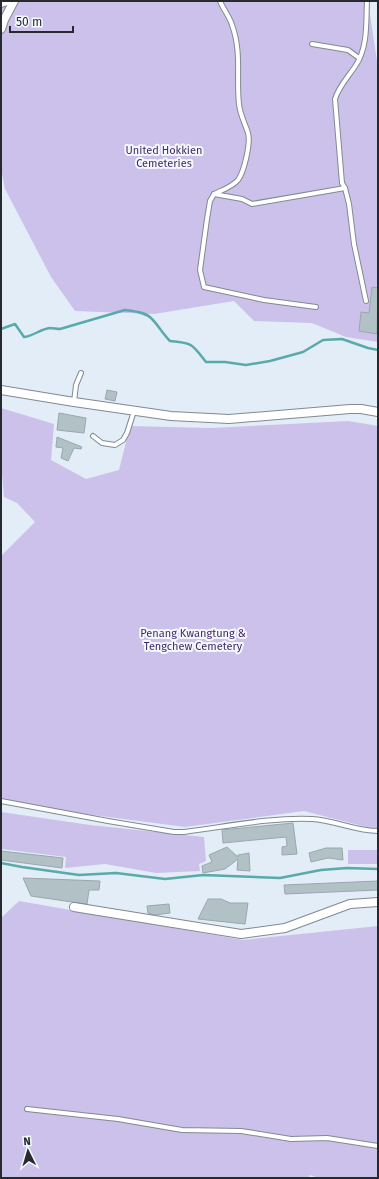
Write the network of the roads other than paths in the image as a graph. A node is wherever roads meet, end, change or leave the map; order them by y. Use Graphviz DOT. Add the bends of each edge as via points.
graph roads {
  1 [pos="7,1"];
  2 [pos="14,1"];
  3 [pos="220,1"];
  4 [pos="367,1"];
  5 [pos="1,4"];
  6 [pos="1,29"];
  7 [pos="312,44"];
  8 [pos="359,58"];
  9 [pos="345,188"];
  10 [pos="214,194"];
  11 [pos="366,301"];
  12 [pos="316,308"];
  13 [pos="81,373"];
  14 [pos="1,390"];
  15 [pos="74,402"];
  16 [pos="134,411"];
  17 [pos="378,412"];
  18 [pos="93,436"];
  19 [pos="1,801"];
  20 [pos="378,831"];
  21 [pos="378,902"];
  22 [pos="74,907"];
  23 [pos="27,1109"];
  24 [pos="378,1146"];
  1 -- 5 [label="street"];
  2 -- 6 [label="street"];
  3 -- 10 [label="lane" via="232,24 235,37 239,62 239,111 248,134 249,148 238,180"];
  4 -- 8 [label="lane" via="366,28"];
  7 -- 8 [label="lane" via="348,50"];
  8 -- 9 [label="lane" via="337,91 335,99 342,183"];
  9 -- 10 [label="lane" via="252,204 242,199"];
  9 -- 11 [label="lane"];
  10 -- 12 [label="lane" via="206,219 200,270 204,287"];
  13 -- 15 [label="lane" via="76,385"];
  14 -- 15 [label="street"];
  15 -- 16 [label="street"];
  16 -- 17 [label="street" via="229,419 350,409"];
  16 -- 18 [label="lane" via="127,433 123,440 115,445 102,443"];
  19 -- 20 [label="lane" via="174,832 311,819"];
  21 -- 22 [label="street" via="350,904 285,928 241,934"];
  23 -- 24 [label="lane" via="118,1119 182,1130 241,1131 291,1139 327,1138"];
}
